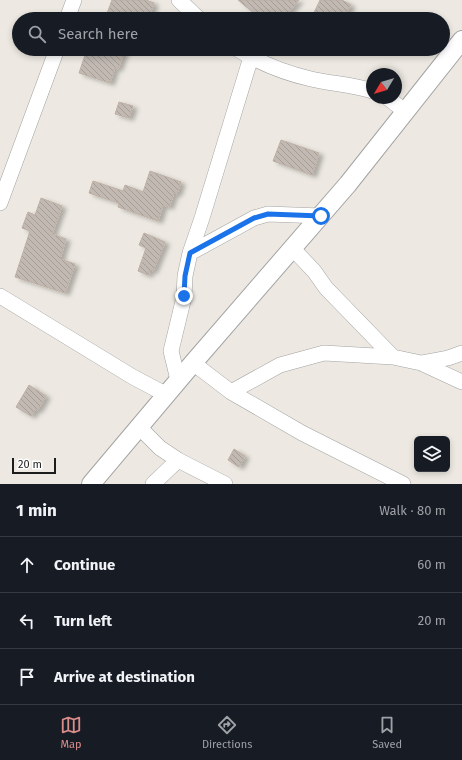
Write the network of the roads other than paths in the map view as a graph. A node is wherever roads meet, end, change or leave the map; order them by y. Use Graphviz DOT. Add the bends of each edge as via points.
graph roads {
  1 [pos="74,0"];
  2 [pos="179,0"];
  3 [pos="70,12"];
  4 [pos="191,12"];
  5 [pos="462,40"];
  6 [pos="450,55"];
  7 [pos="54,56"];
  8 [pos="450,56"];
  9 [pos="251,57"];
  10 [pos="366,89"];
  11 [pos="396,104"];
  12 [pos="406,112"];
  13 [pos="0,203"];
  14 [pos="321,216"];
  15 [pos="293,249"];
  16 [pos="190,253"];
  17 [pos="0,296"];
  18 [pos="462,352"];
  19 [pos="393,357"];
  20 [pos="193,363"];
  21 [pos="421,364"];
  22 [pos="178,380"];
  23 [pos="462,382"];
  24 [pos="231,392"];
  25 [pos="166,395"];
  26 [pos="139,427"];
  27 [pos="178,460"];
  28 [pos="92,484"];
  29 [pos="153,484"];
  30 [pos="225,484"];
  31 [pos="403,484"];
  1 -- 3 [label="street"];
  2 -- 4 [label="street"];
  5 -- 6 [label="street"];
  7 -- 13 [label="street"];
  8 -- 12 [label="street"];
  9 -- 10 [label="street" via="274,68 311,79"];
  9 -- 16 [label="street"];
  11 -- 12 [label="street"];
  12 -- 14 [label="street"];
  14 -- 15 [label="street"];
  14 -- 16 [label="street" via="268,214 254,218"];
  15 -- 19 [label="street" via="326,288"];
  15 -- 20 [label="street"];
  16 -- 22 [label="street" via="184,296 171,351"];
  17 -- 25 [label="street"];
  18 -- 21 [label="street"];
  19 -- 21 [label="street"];
  19 -- 24 [label="street" via="324,353 280,365"];
  20 -- 22 [label="street"];
  20 -- 24 [label="street"];
  21 -- 23 [label="street"];
  22 -- 25 [label="street"];
  24 -- 31 [label="street" via="302,433"];
  25 -- 26 [label="street"];
  26 -- 27 [label="street" via="160,448"];
  26 -- 28 [label="street"];
  27 -- 29 [label="street"];
  27 -- 30 [label="street"];
}
